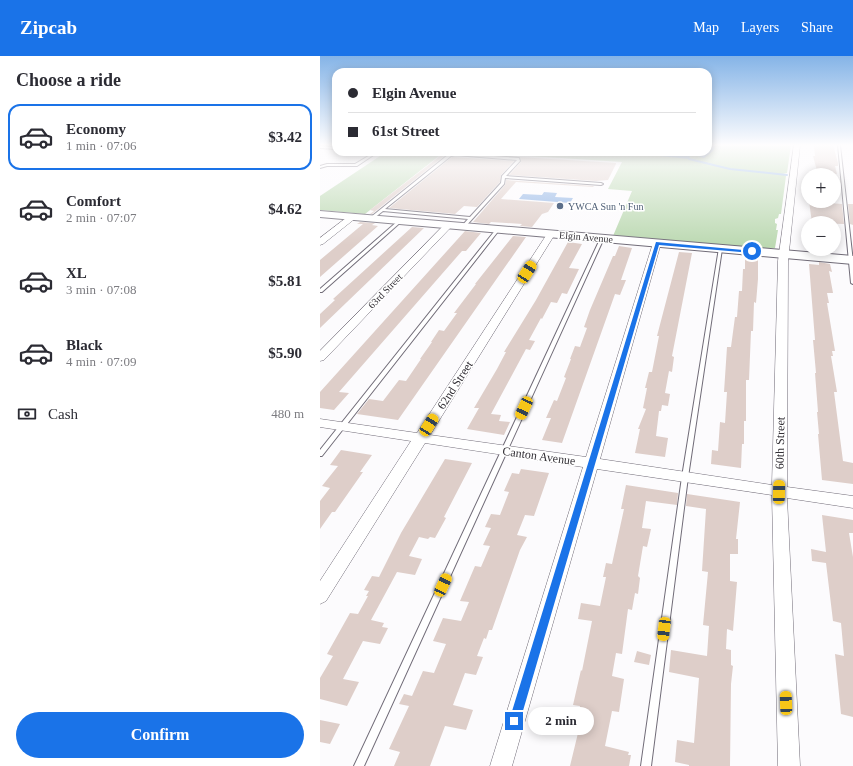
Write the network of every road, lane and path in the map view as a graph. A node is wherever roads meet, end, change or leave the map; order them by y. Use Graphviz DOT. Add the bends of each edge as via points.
graph roads {
  1 [pos="421,178"];
  2 [pos="503,178"];
  3 [pos="519,178"];
  4 [pos="793,178"];
  5 [pos="843,178"];
  6 [pos="601,184"];
  7 [pos="382,210"];
  8 [pos="320,214"];
  9 [pos="352,216"];
  10 [pos="372,218"];
  11 [pos="400,221"];
  12 [pos="468,222"];
  13 [pos="449,225"];
  14 [pos="498,229"];
  15 [pos="551,234"];
  16 [pos="602,238"];
  17 [pos="320,242"];
  18 [pos="657,243"];
  19 [pos="720,249"];
  20 [pos="783,254"];
  21 [pos="852,260"];
  22 [pos="853,283"];
  23 [pos="320,291"];
  24 [pos="320,358"];
  25 [pos="320,423"];
  26 [pos="342,426"];
  27 [pos="421,438"];
  28 [pos="504,450"];
  29 [pos="320,454"];
  30 [pos="591,463"];
  31 [pos="685,477"];
  32 [pos="779,492"];
  33 [pos="853,502"];
  34 [pos="320,596"];
  35 [pos="359,766"];
  36 [pos="501,766"];
  37 [pos="646,766"];
  38 [pos="789,766"];
  1 -- 7 [label="lane"];
  2 -- 12 [label="lane" via="503,183"];
  3 -- 6 [label="lane"];
  4 -- 20 [label="street, 60th Street"];
  5 -- 21 [label="lane"];
  7 -- 10 [label="lane"];
  7 -- 12 [label="lane"];
  8 -- 9 [label="street, Elgin Avenue"];
  9 -- 10 [label="street, Elgin Avenue"];
  9 -- 17 [label="street"];
  10 -- 11 [label="street, Elgin Avenue"];
  11 -- 13 [label="street, Elgin Avenue"];
  11 -- 23 [label="lane"];
  12 -- 13 [label="street, Elgin Avenue"];
  12 -- 14 [label="street, Elgin Avenue"];
  13 -- 24 [label="street, 63rd Street"];
  14 -- 15 [label="street, Elgin Avenue"];
  14 -- 26 [label="lane"];
  15 -- 16 [label="street, Elgin Avenue"];
  15 -- 27 [label="street, 62nd Street"];
  16 -- 18 [label="street, Elgin Avenue"];
  16 -- 28 [label="lane"];
  18 -- 19 [label="street, Elgin Avenue"];
  18 -- 30 [label="street"];
  19 -- 20 [label="street, Elgin Avenue"];
  19 -- 31 [label="lane"];
  20 -- 21 [label="street, Elgin Avenue"];
  20 -- 32 [label="street, 60th Street"];
  21 -- 22 [label="lane"];
  25 -- 26 [label="street, Canton Avenue"];
  26 -- 27 [label="street, Canton Avenue"];
  26 -- 29 [label="lane"];
  27 -- 28 [label="street, Canton Avenue"];
  27 -- 34 [label="street, 62nd Street"];
  28 -- 30 [label="street, Canton Avenue"];
  28 -- 35 [label="lane"];
  30 -- 31 [label="street, Canton Avenue"];
  30 -- 36 [label="street"];
  31 -- 32 [label="street, Canton Avenue"];
  31 -- 37 [label="lane"];
  32 -- 33 [label="street, Canton Avenue"];
  32 -- 38 [label="street, 60th Street"];
}
